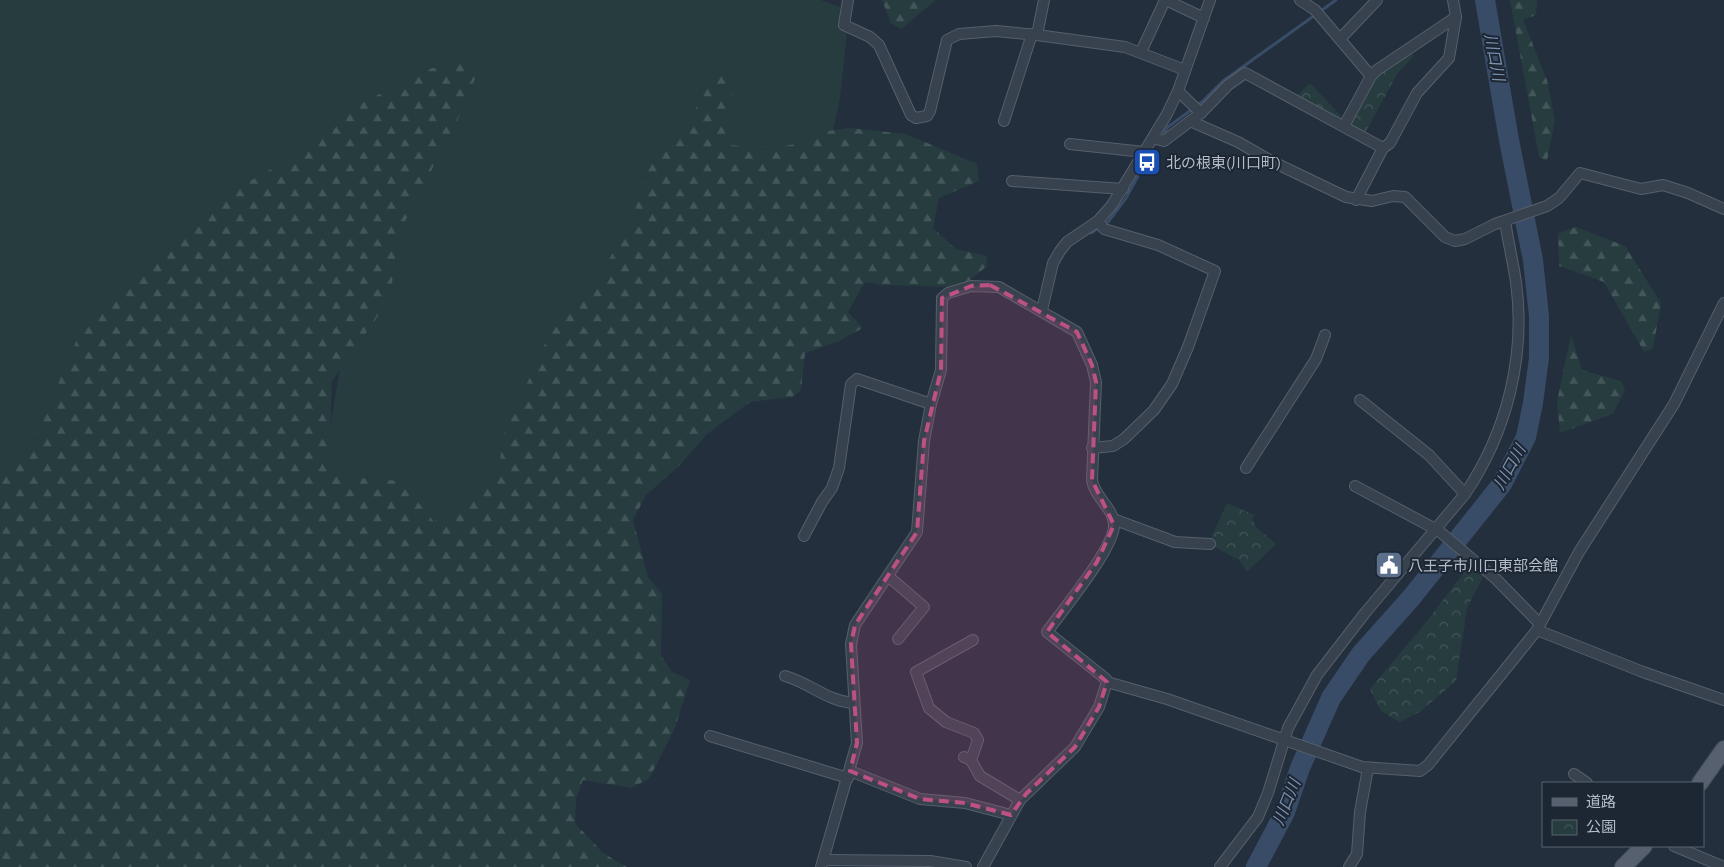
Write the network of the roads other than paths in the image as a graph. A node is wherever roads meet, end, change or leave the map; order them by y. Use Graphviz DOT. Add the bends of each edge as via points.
graph roads {
  1 [pos="848,0"];
  2 [pos="1044,0"];
  3 [pos="1166,0"];
  4 [pos="1210,0"];
  5 [pos="1300,0"];
  6 [pos="1377,0"];
  7 [pos="1453,0"];
  8 [pos="1456,17"];
  9 [pos="1204,18"];
  10 [pos="1034,34"];
  11 [pos="1340,39"];
  12 [pos="1141,52"];
  13 [pos="1185,70"];
  14 [pos="1371,76"];
  15 [pos="1178,91"];
  16 [pos="1197,110"];
  17 [pos="1004,121"];
  18 [pos="1190,121"];
  19 [pos="1344,126"];
  20 [pos="1153,138"];
  21 [pos="1070,144"];
  22 [pos="1383,148"];
  23 [pos="1144,152"];
  24 [pos="1012,181"];
  25 [pos="1123,189"];
  26 [pos="1356,200"];
  27 [pos="1724,209"];
  28 [pos="1506,221"];
  29 [pos="1100,224"];
  30 [pos="1724,303"];
  31 [pos="1042,310"];
  32 [pos="1325,335"];
  33 [pos="1360,400"];
  34 [pos="931,404"];
  35 [pos="1092,448"];
  36 [pos="1246,468"];
  37 [pos="1355,486"];
  38 [pos="1465,494"];
  39 [pos="1113,519"];
  40 [pos="1437,530"];
  41 [pos="804,536"];
  42 [pos="1210,544"];
  43 [pos="888,576"];
  44 [pos="1539,627"];
  45 [pos="898,639"];
  46 [pos="973,640"];
  47 [pos="785,676"];
  48 [pos="1107,682"];
  49 [pos="1724,700"];
  50 [pos="853,704"];
  51 [pos="710,736"];
  52 [pos="1288,741"];
  53 [pos="1724,749"];
  54 [pos="1368,768"];
  55 [pos="1574,774"];
  56 [pos="849,775"];
  57 [pos="1586,782"];
  58 [pos="1701,782"];
  59 [pos="1020,800"];
  60 [pos="1011,814"];
  61 [pos="1643,847"];
  62 [pos="1676,847"];
  63 [pos="822,863"];
  64 [pos="1355,864"];
  65 [pos="966,867"];
  66 [pos="984,867"];
  67 [pos="1220,867"];
  68 [pos="1623,867"];
  69 [pos="1724,867"];
  1 -- 10 [label="street" via="844,25 879,44 911,115 916,118 927,116 930,111 947,40 960,34 996,31"];
  2 -- 10 [label="street"];
  3 -- 9 [label="street"];
  3 -- 12 [label="street"];
  4 -- 9 [label="street"];
  5 -- 11 [label="street" via="1317,13"];
  6 -- 11 [label="street"];
  7 -- 8 [label="street"];
  8 -- 14 [label="street"];
  8 -- 22 [label="street" via="1449,58 1417,93 1390,143"];
  9 -- 13 [label="street"];
  10 -- 12 [label="street"];
  10 -- 17 [label="street"];
  11 -- 14 [label="street"];
  12 -- 13 [label="street"];
  13 -- 15 [label="street"];
  14 -- 19 [label="street"];
  15 -- 16 [label="street"];
  15 -- 20 [label="street"];
  16 -- 18 [label="street"];
  16 -- 19 [label="street" via="1245,73"];
  18 -- 20 [label="street" via="1164,141"];
  18 -- 26 [label="street"];
  19 -- 22 [label="street"];
  20 -- 23 [label="street"];
  21 -- 23 [label="street"];
  22 -- 26 [label="street"];
  23 -- 25 [label="street"];
  24 -- 25 [label="street"];
  25 -- 29 [label="street"];
  26 -- 28 [label="street" via="1405,197 1445,237 1455,241"];
  27 -- 28 [label="street" via="1663,185 1641,188 1580,173 1559,198"];
  28 -- 38 [label="street" via="1518,304 1516,368 1496,437"];
  29 -- 31 [label="street" via="1067,242 1060,251 1053,263"];
  29 -- 35 [label="street" via="1158,245 1215,271 1172,384 1154,410 1113,446"];
  30 -- 44 [label="street" via="1674,404 1579,552"];
  31 -- 34 [label="street" via="1006,290 990,286 965,288 942,298 941,370"];
  31 -- 35 [label="street" via="1076,332 1092,365 1096,382"];
  32 -- 36 [label="street" via="1316,359"];
  33 -- 38 [label="street" via="1430,455"];
  34 -- 41 [label="street" via="853,380 835,482"];
  34 -- 43 [label="street" via="924,442 917,532"];
  35 -- 39 [label="street" via="1093,487"];
  37 -- 40 [label="street"];
  38 -- 40 [label="street"];
  39 -- 42 [label="street" via="1175,542"];
  39 -- 48 [label="street" via="1113,531 1097,562 1047,632"];
  40 -- 44 [label="street" via="1496,578"];
  40 -- 52 [label="street" via="1326,661 1288,728"];
  43 -- 45 [label="street" via="924,607"];
  43 -- 50 [label="street" via="855,625 851,644"];
  44 -- 49 [label="street" via="1622,664"];
  44 -- 54 [label="street" via="1424,769"];
  46 -- 59 [label="street" via="916,672 929,708 946,722 974,733 978,740 968,758 980,776"];
  47 -- 50 [label="street" via="839,702"];
  48 -- 52 [label="street"];
  48 -- 59 [label="street" via="1099,707 1075,747"];
  50 -- 56 [label="street" via="857,743"];
  51 -- 56 [label="street"];
  52 -- 54 [label="street"];
  52 -- 67 [label="street" via="1258,817"];
  53 -- 58 [label="main road"];
  54 -- 64 [label="street"];
  55 -- 57 [label="street"];
  56 -- 60 [label="street" via="920,799 965,803"];
  56 -- 63 [label="street"];
  59 -- 60 [label="street"];
  60 -- 66 [label="street"];
  61 -- 68 [label="main road"];
  62 -- 69 [label="street"];
  63 -- 65 [label="street" via="930,861"];
}
